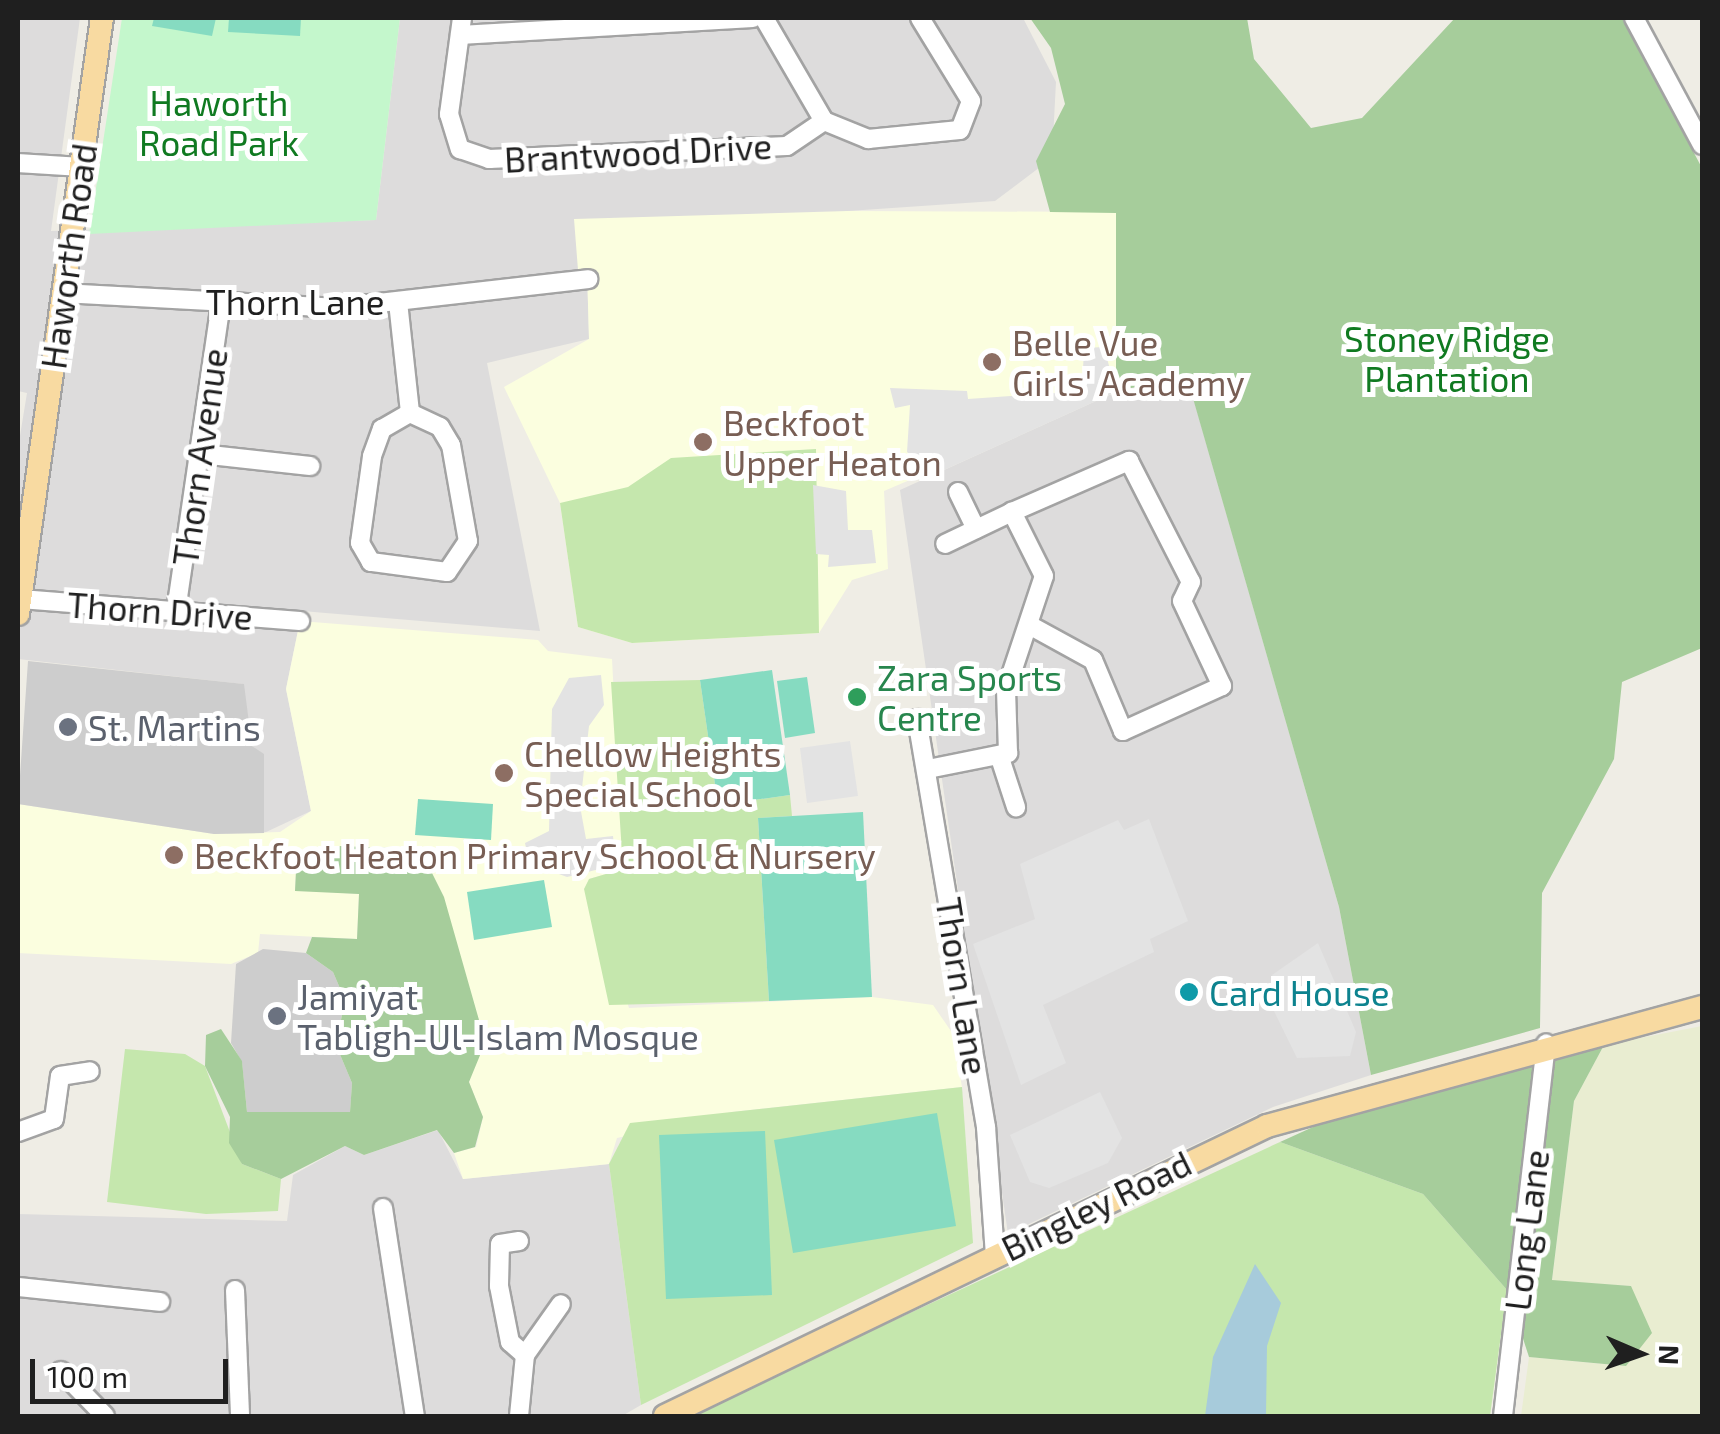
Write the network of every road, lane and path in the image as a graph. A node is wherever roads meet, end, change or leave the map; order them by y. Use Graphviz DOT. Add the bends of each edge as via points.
graph roads {
  1 [pos="102,18"];
  2 [pos="753,18"];
  3 [pos="764,18"];
  4 [pos="920,18"];
  5 [pos="1634,18"];
  6 [pos="617,22"];
  7 [pos="461,26"];
  8 [pos="824,121"];
  9 [pos="1702,145"];
  10 [pos="18,163"];
  11 [pos="82,167"];
  12 [pos="588,279"];
  13 [pos="62,293"];
  14 [pos="221,302"];
  15 [pos="398,302"];
  16 [pos="410,413"];
  17 [pos="201,454"];
  18 [pos="310,466"];
  19 [pos="958,492"];
  20 [pos="1012,512"];
  21 [pos="976,530"];
  22 [pos="944,544"];
  23 [pos="19,606"];
  24 [pos="176,611"];
  25 [pos="300,621"];
  26 [pos="1029,625"];
  27 [pos="917,720"];
  28 [pos="1000,758"];
  29 [pos="928,769"];
  30 [pos="1016,806"];
  31 [pos="1702,1007"];
  32 [pos="1546,1043"];
  33 [pos="90,1072"];
  34 [pos="18,1132"];
  35 [pos="383,1208"];
  36 [pos="519,1241"];
  37 [pos="995,1254"];
  38 [pos="18,1287"];
  39 [pos="235,1290"];
  40 [pos="160,1302"];
  41 [pos="560,1304"];
  42 [pos="526,1355"];
  43 [pos="61,1372"];
  44 [pos="105,1416"];
  45 [pos="240,1416"];
  46 [pos="415,1416"];
  47 [pos="519,1416"];
  48 [pos="665,1416"];
  49 [pos="1503,1416"];
  1 -- 11 [label="main road, Haworth Road"];
  2 -- 6 [label="street"];
  3 -- 8 [label="street"];
  4 -- 8 [label="street" via="971,101 960,130 868,139"];
  5 -- 9 [label="street"];
  6 -- 7 [label="street"];
  7 -- 8 [label="street, Brantwood Drive" via="448,114 460,149 488,160 787,146"];
  10 -- 11 [label="street"];
  11 -- 13 [label="main road, Haworth Road"];
  12 -- 15 [label="street, Thorn Lane"];
  13 -- 14 [label="street, Thorn Lane"];
  13 -- 23 [label="main road, Haworth Road"];
  14 -- 15 [label="street, Thorn Lane"];
  14 -- 17 [label="street, Thorn Avenue"];
  15 -- 16 [label="street"];
  16 -- 16 [label="street" via="440,427 451,446 468,542 447,572 372,562 360,543 372,456 382,430"];
  17 -- 18 [label="street"];
  17 -- 24 [label="street, Thorn Avenue"];
  19 -- 21 [label="street"];
  20 -- 21 [label="street"];
  20 -- 26 [label="street" via="1027,525 1044,576"];
  20 -- 26 [label="street" via="1129,461 1191,582 1182,601 1222,686 1123,731 1093,660"];
  21 -- 22 [label="street"];
  23 -- 24 [label="street, Thorn Drive"];
  24 -- 25 [label="street, Thorn Drive"];
  26 -- 28 [label="street" via="1006,690 1010,742"];
  27 -- 29 [label="street, Thorn Lane"];
  28 -- 29 [label="street"];
  28 -- 30 [label="street"];
  29 -- 37 [label="street, Thorn Lane" via="986,1127"];
  31 -- 32 [label="main road, Bingley Road"];
  32 -- 37 [label="main road, Bingley Road" via="1267,1126"];
  32 -- 49 [label="street, Long Lane"];
  33 -- 34 [label="street" via="52,1075 54,1119"];
  35 -- 46 [label="street"];
  36 -- 42 [label="street" via="500,1244 499,1286 510,1342"];
  37 -- 48 [label="main road, Bingley Road"];
  38 -- 40 [label="street"];
  39 -- 45 [label="street"];
  41 -- 42 [label="street"];
  42 -- 47 [label="street"];
  43 -- 44 [label="street"];
}
